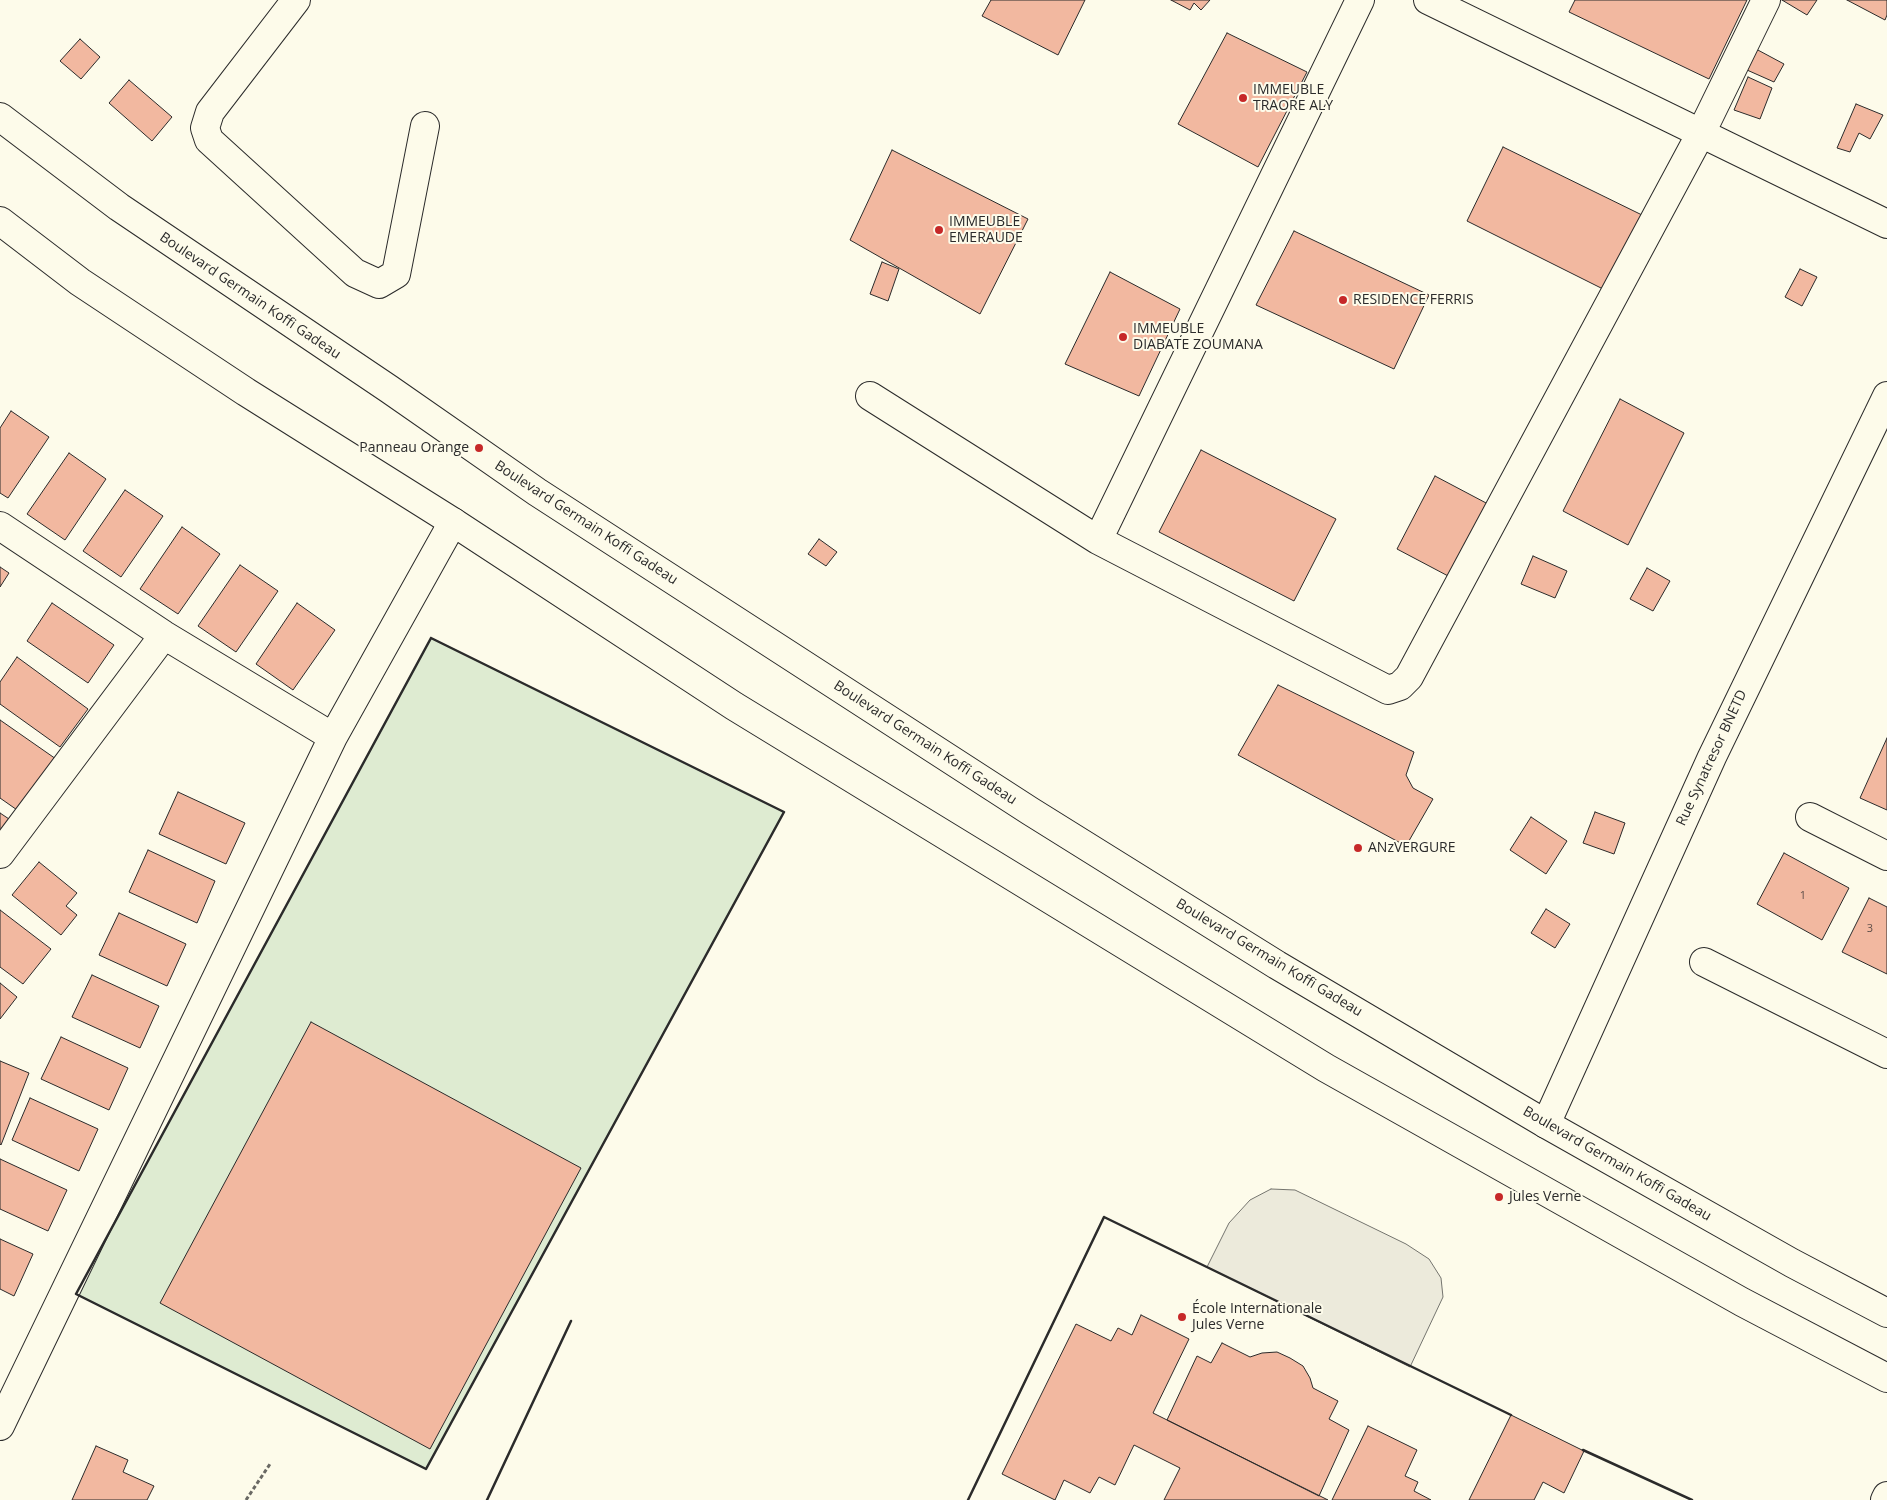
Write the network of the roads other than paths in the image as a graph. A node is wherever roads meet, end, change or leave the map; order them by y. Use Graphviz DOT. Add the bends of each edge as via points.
graph roads {
  1 [pos="296,0"];
  2 [pos="1360,0"];
  3 [pos="1428,0"];
  4 [pos="1766,0"];
  5 [pos="0,117"];
  6 [pos="425,126"];
  7 [pos="1701,133"];
  8 [pos="0,221"];
  9 [pos="1887,224"];
  10 [pos="870,396"];
  11 [pos="1887,396"];
  12 [pos="453,522"];
  13 [pos="0,526"];
  14 [pos="1098,540"];
  15 [pos="164,635"];
  16 [pos="333,737"];
  17 [pos="1810,817"];
  18 [pos="0,854"];
  19 [pos="1887,856"];
  20 [pos="1704,962"];
  21 [pos="1887,1054"];
  22 [pos="1546,1124"];
  23 [pos="1887,1313"];
  24 [pos="1887,1378"];
  25 [pos="0,1426"];
  26 [pos="1887,1496"];
  27 [pos="1885,1500"];
  1 -- 6 [label="street" via="210,112 205,128 209,140 355,273 379,284 396,274"];
  2 -- 14 [label="street"];
  3 -- 7 [label="street"];
  4 -- 7 [label="street"];
  5 -- 22 [label="street, Boulevard Germain Koffi Gadeau" via="119,207 537,492 1054,826 1277,965"];
  7 -- 9 [label="street"];
  7 -- 14 [label="street" via="1409,677 1400,686 1388,690"];
  8 -- 12 [label="street" via="89,288 246,392"];
  10 -- 14 [label="street"];
  11 -- 22 [label="street, Rue Synatresor BNETD" via="1712,757"];
  12 -- 16 [label="street"];
  12 -- 24 [label="street" via="734,706 1326,1068 1742,1302"];
  13 -- 15 [label="street"];
  15 -- 16 [label="street"];
  15 -- 18 [label="street"];
  16 -- 25 [label="street"];
  17 -- 19 [label="street"];
  20 -- 21 [label="street"];
  22 -- 23 [label="street, Boulevard Germain Koffi Gadeau"];
  26 -- 27 [label="street"];
}
